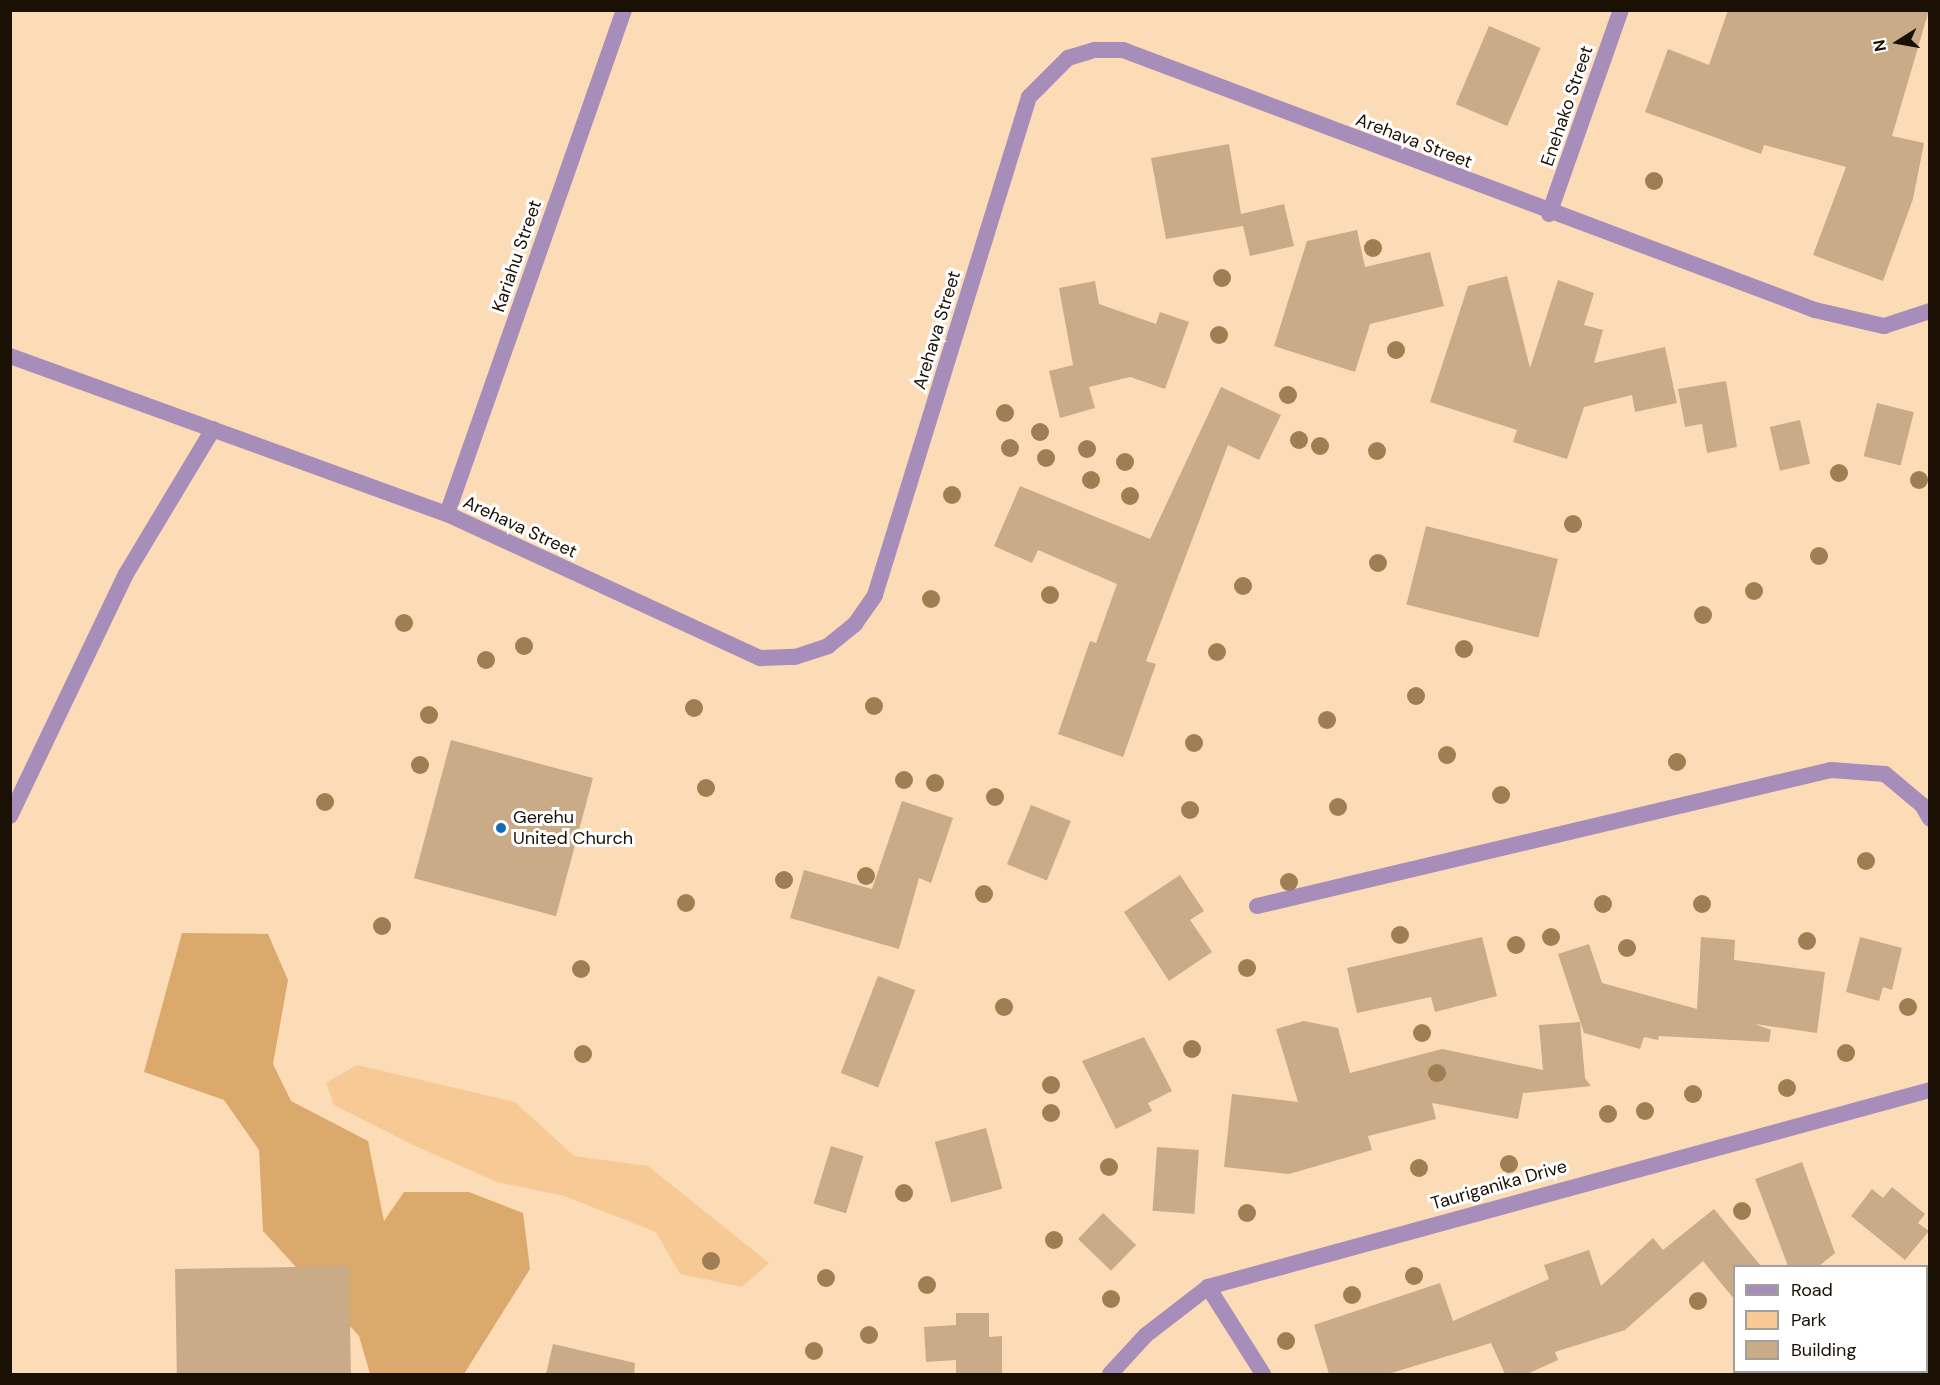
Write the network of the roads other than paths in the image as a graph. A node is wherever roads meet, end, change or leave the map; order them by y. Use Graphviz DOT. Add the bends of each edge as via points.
graph roads {
  1 [pos="624,10"];
  2 [pos="1621,10"];
  3 [pos="1549,214"];
  4 [pos="1929,311"];
  5 [pos="10,356"];
  6 [pos="213,429"];
  7 [pos="447,514"];
  8 [pos="10,816"];
  9 [pos="1929,819"];
  10 [pos="1257,906"];
  11 [pos="1929,1090"];
  12 [pos="1208,1287"];
  13 [pos="1110,1374"];
  14 [pos="1263,1374"];
  1 -- 7 [label="street, Kariahu Street"];
  2 -- 3 [label="street, Enehako Street"];
  3 -- 4 [label="street, Arehava Street" via="1815,310 1884,326"];
  3 -- 7 [label="street, Arehava Street" via="1123,50 1095,50 1068,58 1029,97 875,595 855,624 828,646 795,657 760,658"];
  5 -- 6 [label="street, Arehava Street"];
  6 -- 7 [label="street, Arehava Street"];
  6 -- 8 [label="street" via="126,574"];
  9 -- 10 [label="street" via="1922,805 1885,774 1831,770"];
  11 -- 12 [label="street, Tauriganika Drive"];
  12 -- 13 [label="street, Tauriganika Drive" via="1146,1335"];
  12 -- 14 [label="street"];
}
